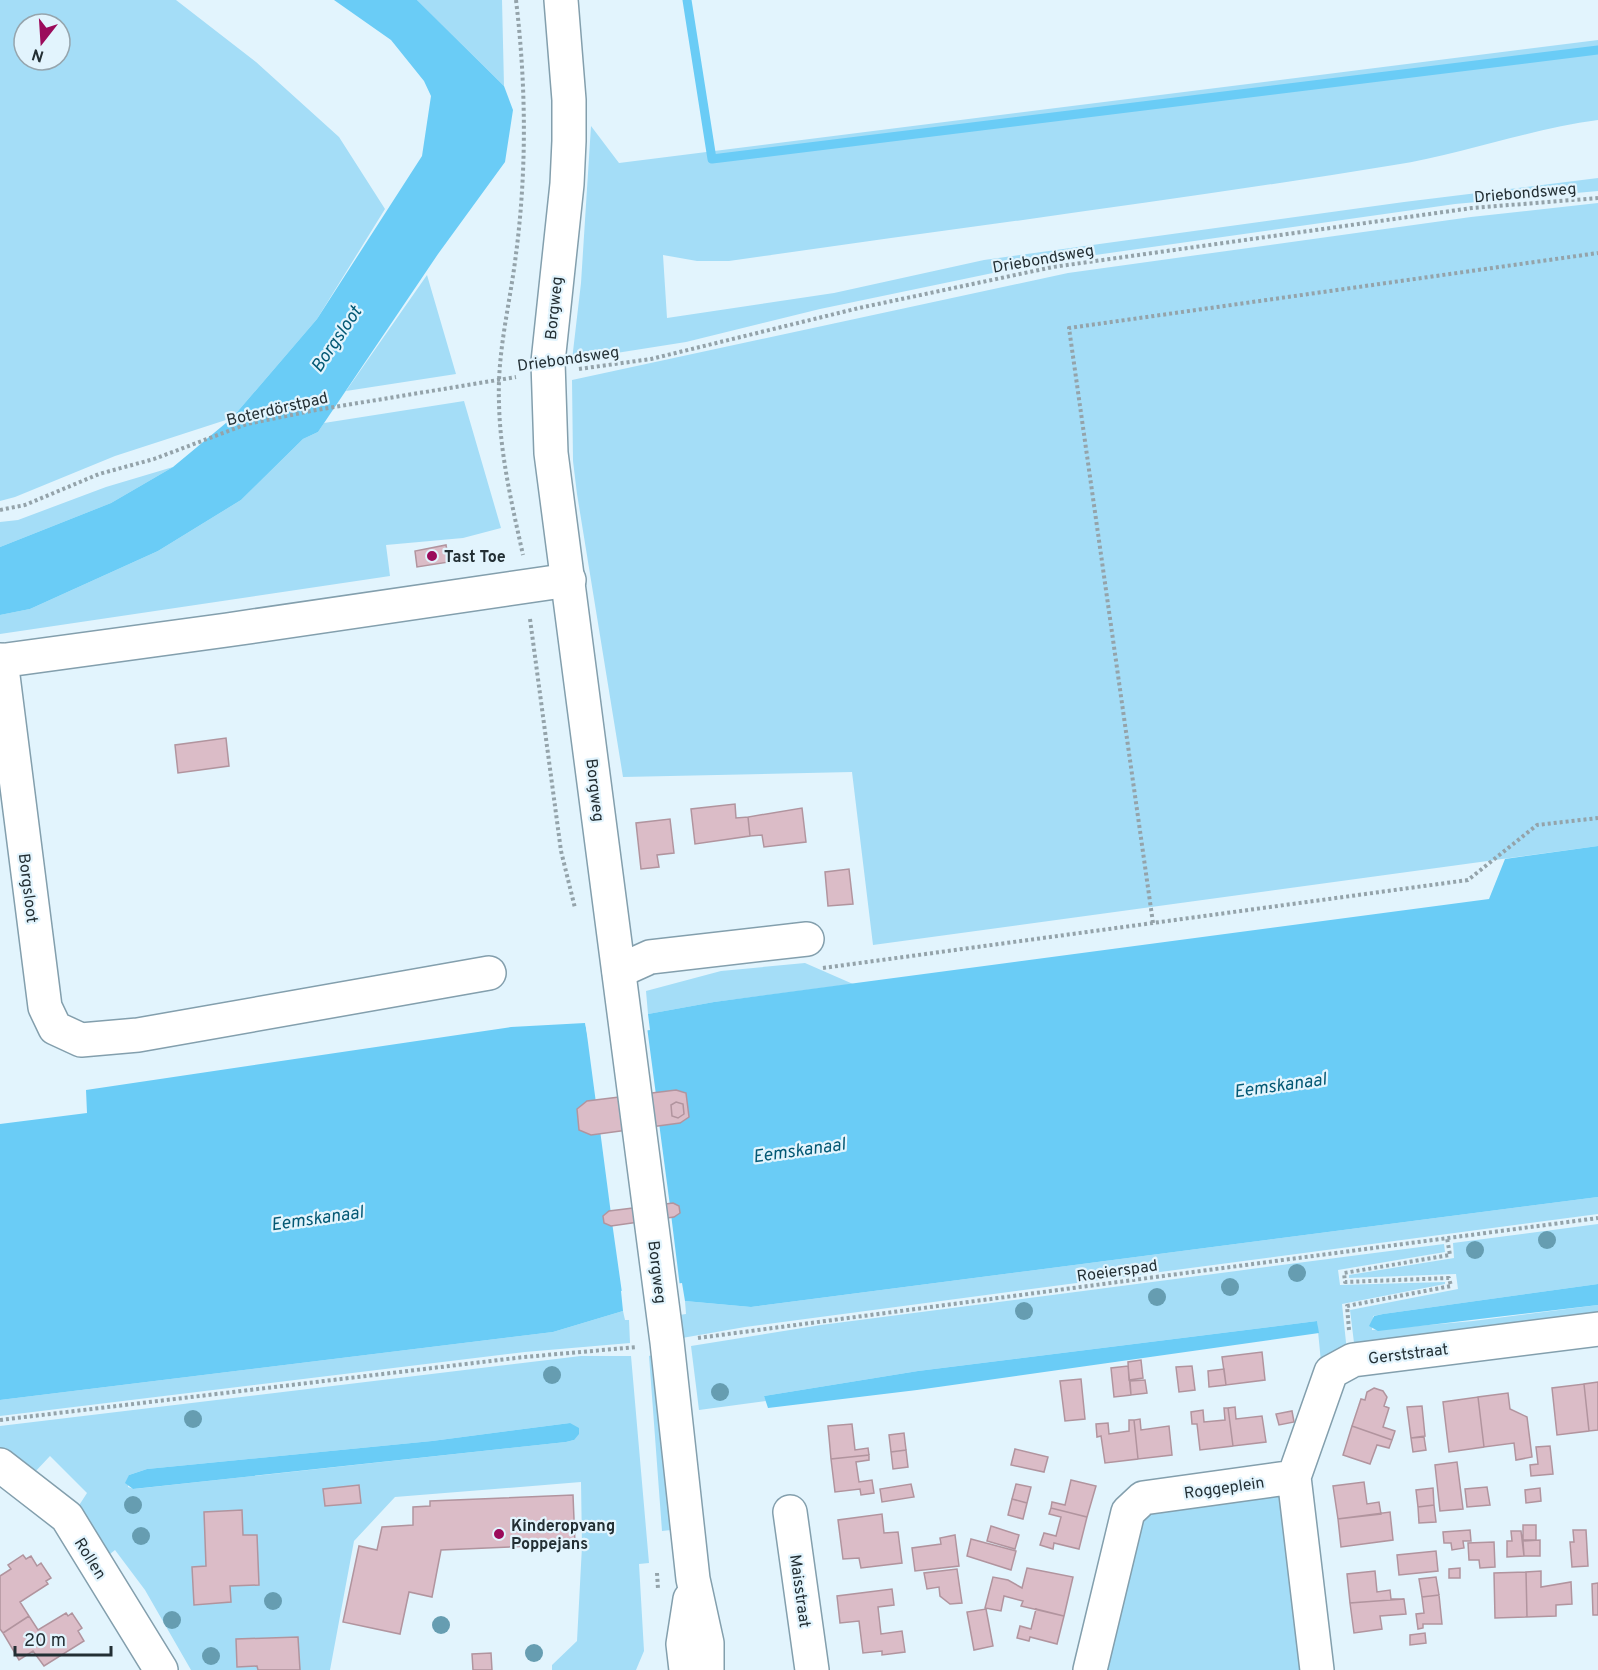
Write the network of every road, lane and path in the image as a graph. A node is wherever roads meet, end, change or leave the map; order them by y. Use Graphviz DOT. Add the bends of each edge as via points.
graph roads {
  1 [pos="516,0"];
  2 [pos="561,0"];
  3 [pos="1598,198"];
  4 [pos="1598,253"];
  5 [pos="548,373"];
  6 [pos="499,380"];
  7 [pos="0,510"];
  8 [pos="569,580"];
  9 [pos="526,586"];
  10 [pos="0,661"];
  11 [pos="1598,818"];
  12 [pos="578,920"];
  13 [pos="1153,923"];
  14 [pos="814,954"];
  15 [pos="489,973"];
  16 [pos="621,984"];
  17 [pos="1598,1218"];
  18 [pos="1448,1238"];
  19 [pos="1347,1306"];
  20 [pos="1598,1329"];
  21 [pos="657,1335"];
  22 [pos="0,1420"];
  23 [pos="0,1465"];
  24 [pos="1294,1478"];
  25 [pos="790,1512"];
  26 [pos="693,1579"];
  27 [pos="161,1670"];
  28 [pos="686,1670"];
  29 [pos="707,1670"];
  30 [pos="812,1670"];
  31 [pos="1090,1670"];
  32 [pos="1317,1670"];
  1 -- 6 [label="path" via="523,58 524,160"];
  2 -- 5 [label="street, Borgweg" via="569,141"];
  3 -- 5 [label="path, Driebondsweg" via="1472,208 1053,267 859,308 651,359"];
  4 -- 13 [label="path" via="1069,328"];
  5 -- 6 [label="path, Driebondsweg"];
  5 -- 8 [label="street, Borgweg" via="551,453"];
  6 -- 7 [label="path, Boterdörstpad" via="247,424 154,459 99,474 25,506"];
  6 -- 9 [label="path" via="502,447"];
  8 -- 9 [label="street, Borgsloot"];
  8 -- 16 [label="street, Borgweg"];
  9 -- 10 [label="street, Borgsloot"];
  9 -- 12 [label="path" via="561,851"];
  10 -- 15 [label="street, Borgsloot" via="45,1006 55,1028 81,1040 138,1035"];
  11 -- 13 [label="path" via="1537,825 1468,880"];
  13 -- 14 [label="path"];
  14 -- 16 [label="street" via="650,957"];
  16 -- 21 [label="street, Borgweg"];
  17 -- 18 [label="path, Roeierspad"];
  18 -- 19 [label="path" via="1450,1256 1344,1273 1345,1282 1449,1278 1451,1286"];
  18 -- 21 [label="path, Roeierspad"];
  20 -- 24 [label="street, Gerststraat" via="1353,1360 1331,1372"];
  21 -- 22 [label="path, Roeierspad" via="512,1358"];
  21 -- 26 [label="street, Borgweg"];
  23 -- 27 [label="street, Rollen" via="67,1517"];
  24 -- 31 [label="street, Roggeplein" via="1143,1498 1128,1512"];
  24 -- 32 [label="street"];
  25 -- 30 [label="street, Maisstraat"];
  26 -- 28 [label="street, Borgweg" via="683,1644"];
  26 -- 29 [label="street, Borgweg" via="707,1643"];
}
